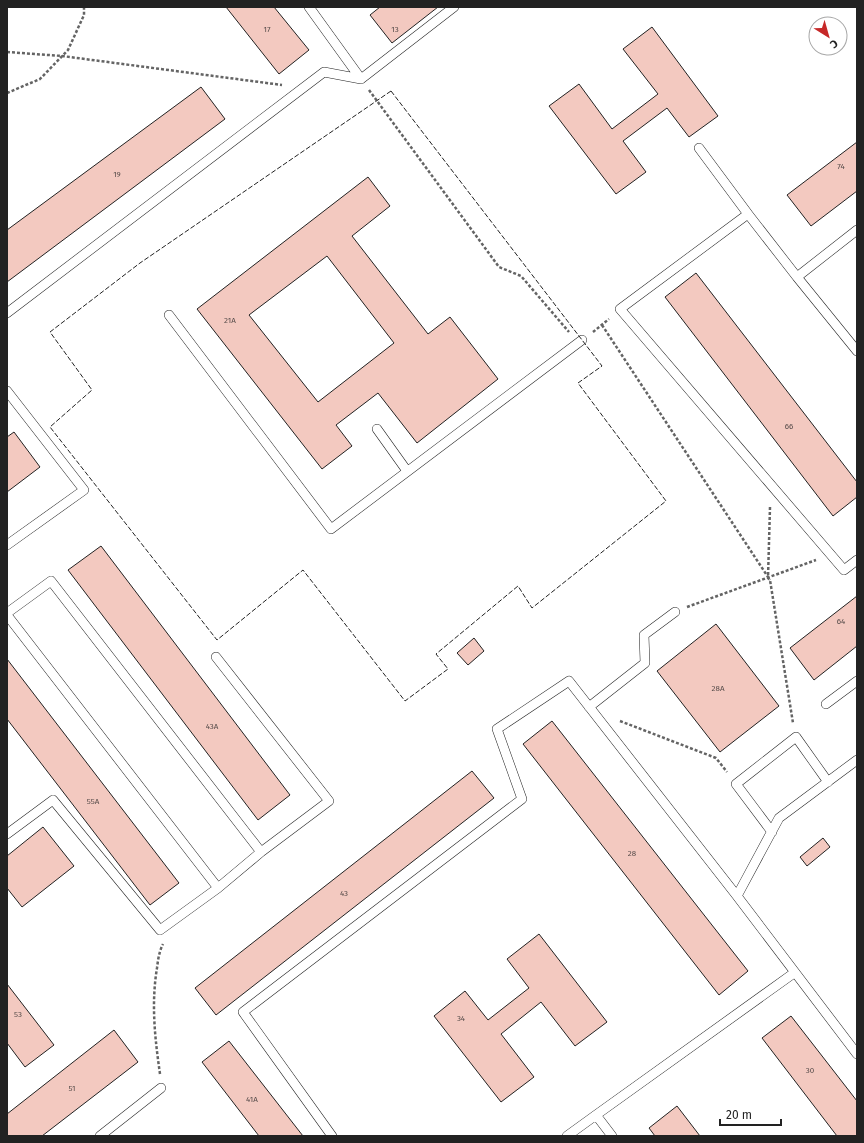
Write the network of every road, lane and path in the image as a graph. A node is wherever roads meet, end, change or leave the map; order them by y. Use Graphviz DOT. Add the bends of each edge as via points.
graph roads {
  1 [pos="84,7"];
  2 [pos="309,7"];
  3 [pos="454,7"];
  4 [pos="7,52"];
  5 [pos="62,56"];
  6 [pos="361,79"];
  7 [pos="287,86"];
  8 [pos="7,93"];
  9 [pos="699,148"];
  10 [pos="748,214"];
  11 [pos="857,230"];
  12 [pos="797,277"];
  13 [pos="620,309"];
  14 [pos="7,314"];
  15 [pos="169,315"];
  16 [pos="602,325"];
  17 [pos="582,340"];
  18 [pos="857,352"];
  19 [pos="7,391"];
  20 [pos="377,429"];
  21 [pos="407,471"];
  22 [pos="771,484"];
  23 [pos="7,545"];
  24 [pos="831,555"];
  25 [pos="857,560"];
  26 [pos="768,578"];
  27 [pos="675,612"];
  28 [pos="7,614"];
  29 [pos="216,657"];
  30 [pos="857,681"];
  31 [pos="826,704"];
  32 [pos="590,708"];
  33 [pos="796,737"];
  34 [pos="716,758"];
  35 [pos="857,760"];
  36 [pos="828,782"];
  37 [pos="772,832"];
  38 [pos="7,834"];
  39 [pos="261,852"];
  40 [pos="218,888"];
  41 [pos="737,896"];
  42 [pos="177,918"];
  43 [pos="794,973"];
  44 [pos="857,1054"];
  45 [pos="162,1088"];
  46 [pos="596,1115"];
  47 [pos="100,1136"];
  48 [pos="332,1136"];
  49 [pos="567,1136"];
  50 [pos="612,1136"];
  1 -- 5 [label="path" via="84,15 68,50"];
  2 -- 6 [label="lane"];
  3 -- 6 [label="lane"];
  4 -- 5 [label="path"];
  5 -- 7 [label="path"];
  5 -- 8 [label="path" via="40,79"];
  6 -- 14 [label="lane" via="324,72"];
  6 -- 17 [label="path" via="499,267 521,276 578,343"];
  9 -- 10 [label="lane"];
  10 -- 12 [label="lane"];
  10 -- 13 [label="lane"];
  11 -- 12 [label="lane"];
  12 -- 18 [label="lane"];
  13 -- 16 [label="path"];
  13 -- 22 [label="lane"];
  15 -- 21 [label="lane" via="331,529"];
  16 -- 17 [label="path"];
  16 -- 26 [label="path"];
  17 -- 21 [label="lane"];
  19 -- 23 [label="lane" via="84,490"];
  20 -- 21 [label="lane"];
  22 -- 24 [label="lane"];
  22 -- 26 [label="path"];
  24 -- 25 [label="lane" via="844,570"];
  24 -- 26 [label="path"];
  26 -- 27 [label="path"];
  26 -- 33 [label="path"];
  27 -- 32 [label="lane" via="644,635 645,663"];
  28 -- 39 [label="lane" via="51,581"];
  28 -- 40 [label="lane"];
  29 -- 39 [label="lane" via="329,801"];
  30 -- 31 [label="lane"];
  32 -- 34 [label="path"];
  32 -- 41 [label="lane"];
  32 -- 48 [label="lane" via="569,681 497,729 522,799 242,1012"];
  33 -- 36 [label="lane"];
  33 -- 37 [label="lane" via="736,784"];
  35 -- 36 [label="lane"];
  36 -- 37 [label="lane" via="779,818"];
  37 -- 41 [label="lane"];
  38 -- 42 [label="lane" via="53,800 160,930"];
  39 -- 40 [label="lane"];
  40 -- 42 [label="lane"];
  41 -- 43 [label="lane"];
  42 -- 45 [label="path" via="160,951 154,989 155,1035"];
  43 -- 44 [label="lane"];
  43 -- 46 [label="lane"];
  45 -- 47 [label="lane"];
  46 -- 49 [label="lane"];
  46 -- 50 [label="lane"];
}
